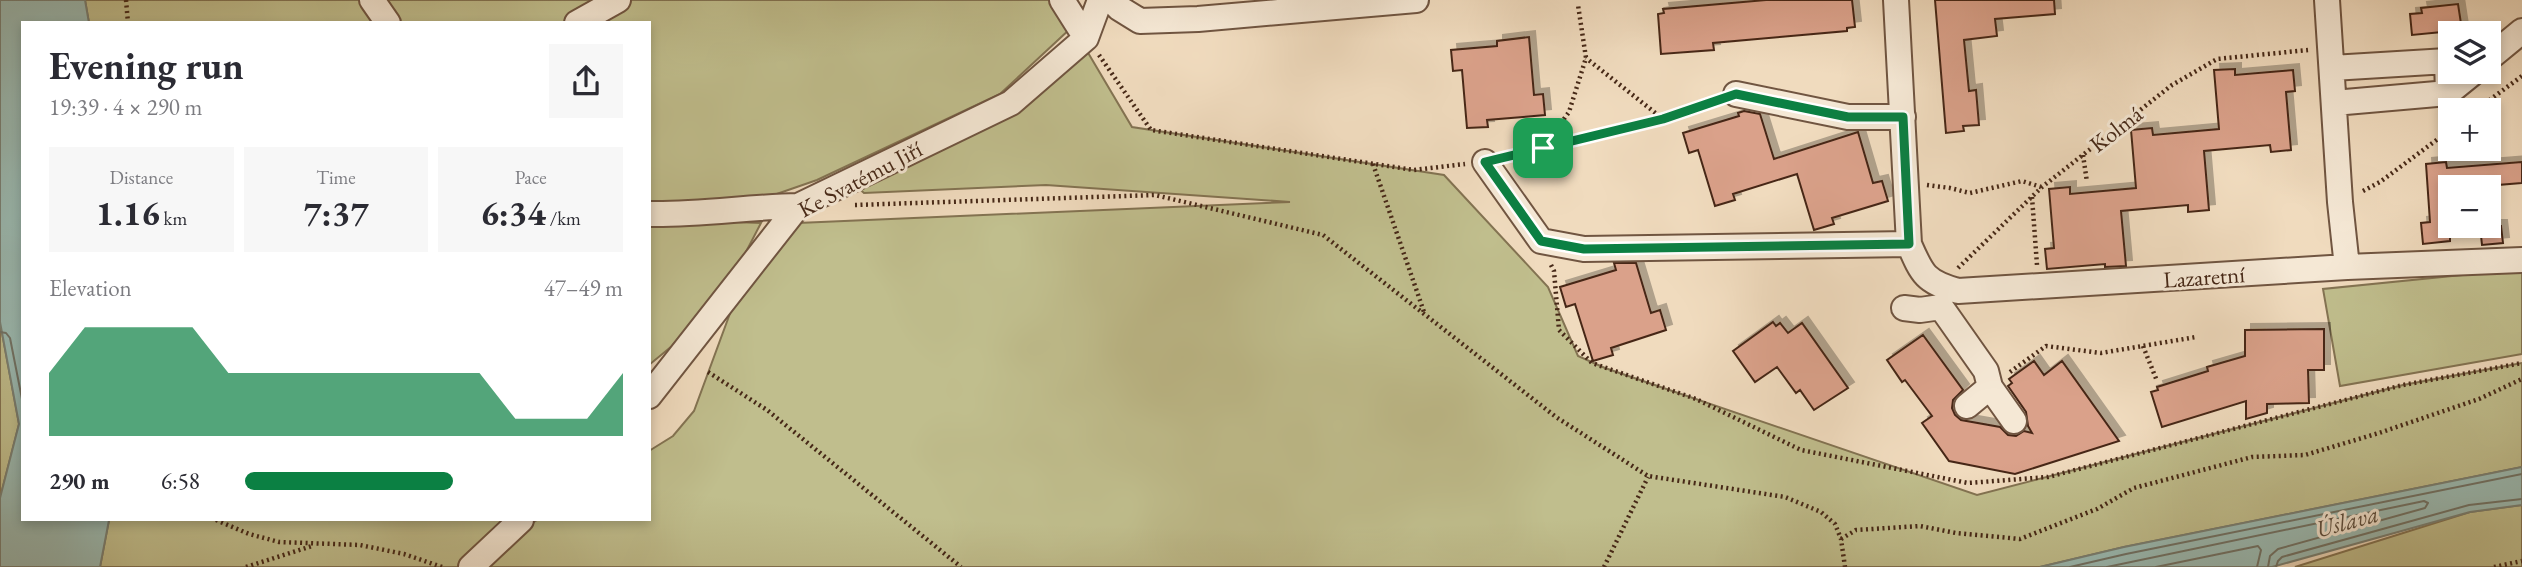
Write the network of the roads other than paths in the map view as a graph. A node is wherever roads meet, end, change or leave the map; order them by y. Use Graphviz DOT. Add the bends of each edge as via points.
graph roads {
  1 [pos="372,0"];
  2 [pos="618,0"];
  3 [pos="1062,0"];
  4 [pos="1100,0"];
  5 [pos="1111,0"];
  6 [pos="1416,0"];
  7 [pos="1896,0"];
  8 [pos="2327,0"];
  9 [pos="387,21"];
  10 [pos="581,21"];
  11 [pos="2522,31"];
  12 [pos="1086,38"];
  13 [pos="2501,48"];
  14 [pos="2331,58"];
  15 [pos="2459,84"];
  16 [pos="2448,93"];
  17 [pos="1736,94"];
  18 [pos="2334,103"];
  19 [pos="1903,117"];
  20 [pos="1485,162"];
  21 [pos="798,206"];
  22 [pos="651,214"];
  23 [pos="1909,244"];
  24 [pos="2522,260"];
  25 [pos="2347,267"];
  26 [pos="1904,308"];
  27 [pos="1990,387"];
  28 [pos="651,393"];
  29 [pos="1967,406"];
  30 [pos="2014,421"];
  31 [pos="520,521"];
  32 [pos="471,567"];
  1 -- 9 [label="street"];
  2 -- 10 [label="street"];
  3 -- 12 [label="street"];
  4 -- 12 [label="street, Ke Svatému Jiří"];
  5 -- 6 [label="street" via="1140,21"];
  7 -- 19 [label="street"];
  8 -- 14 [label="street"];
  11 -- 13 [label="street"];
  12 -- 21 [label="street, Ke Svatému Jiří" via="1011,103"];
  14 -- 16 [label="street" via="2447,61"];
  14 -- 18 [label="street"];
  15 -- 16 [label="street"];
  16 -- 18 [label="street"];
  17 -- 19 [label="street" via="1848,117"];
  18 -- 25 [label="street"];
  19 -- 23 [label="street"];
  20 -- 23 [label="street" via="1541,241 1584,249"];
  21 -- 22 [label="street"];
  21 -- 28 [label="street, Ke Svatému Jiří"];
  23 -- 25 [label="street, Lazaretní" via="1922,273 1949,288"];
  24 -- 25 [label="street, Lazaretní"];
  26 -- 27 [label="street" via="1941,307 1986,370"];
  27 -- 29 [label="street"];
  27 -- 30 [label="street"];
  31 -- 32 [label="street"];
}
